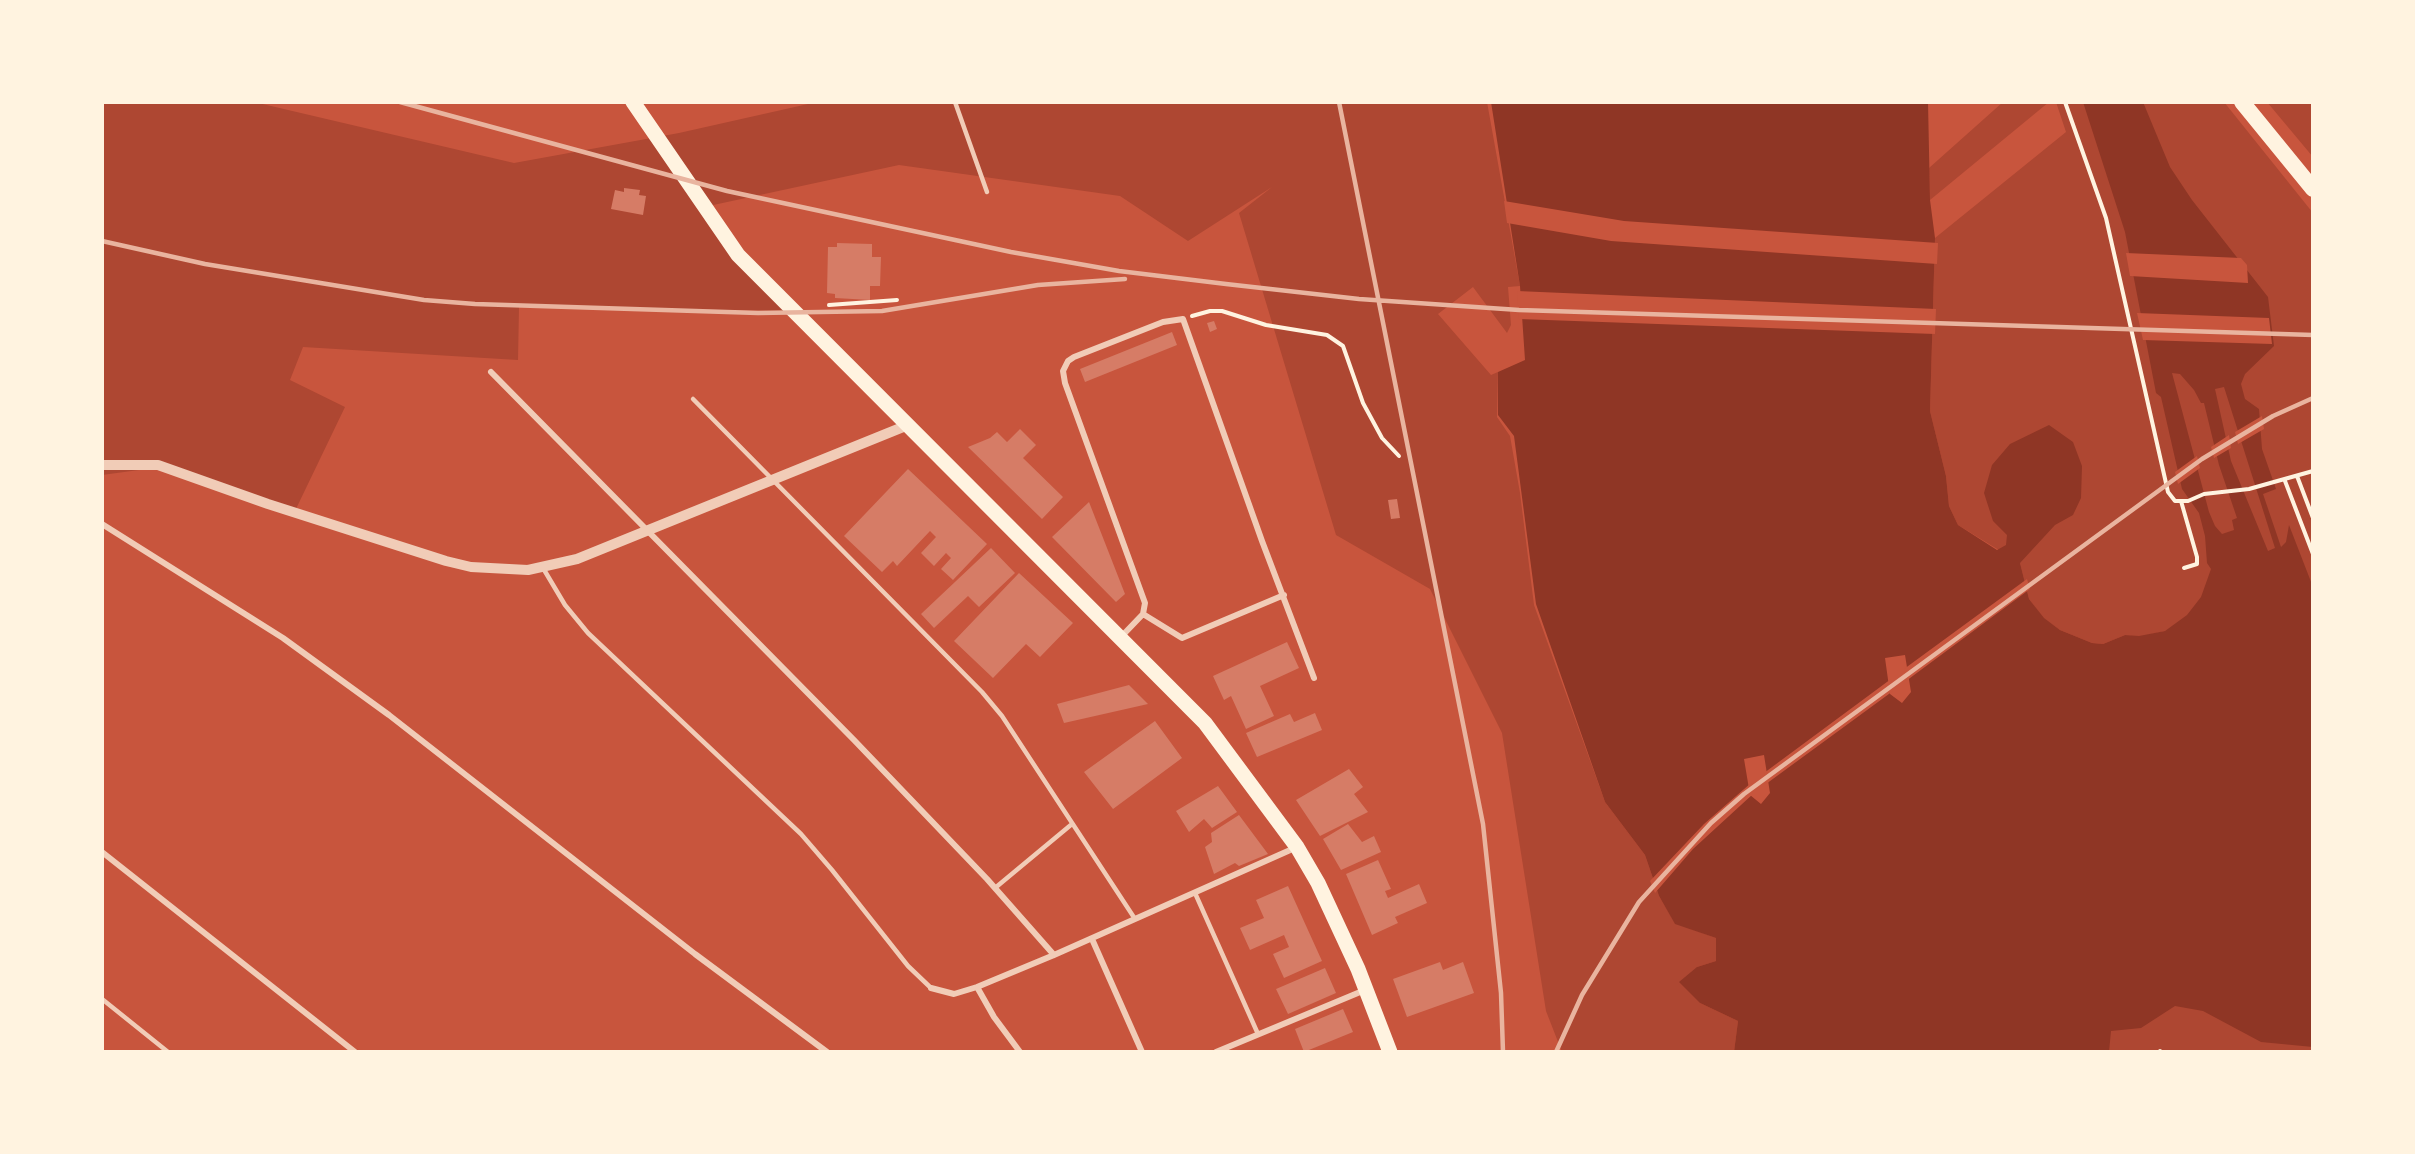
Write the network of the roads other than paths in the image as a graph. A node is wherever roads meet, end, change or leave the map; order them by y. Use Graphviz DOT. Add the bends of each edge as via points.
graph roads {
  1 [pos="955,102"];
  2 [pos="2242,102"];
  3 [pos="636,108"];
  4 [pos="2313,189"];
  5 [pos="987,192"];
  6 [pos="491,372"];
  7 [pos="693,399"];
  8 [pos="909,425"];
  9 [pos="102,465"];
  10 [pos="771,479"];
  11 [pos="102,524"];
  12 [pos="646,531"];
  13 [pos="543,568"];
  14 [pos="1284,595"];
  15 [pos="1143,614"];
  16 [pos="1120,638"];
  17 [pos="1314,678"];
  18 [pos="1072,824"];
  19 [pos="1297,847"];
  20 [pos="102,852"];
  21 [pos="995,888"];
  22 [pos="1195,892"];
  23 [pos="1135,919"];
  24 [pos="1092,939"];
  25 [pos="1054,955"];
  26 [pos="977,987"];
  27 [pos="931,988"];
  28 [pos="1366,989"];
  29 [pos="102,999"];
  30 [pos="1258,1034"];
  31 [pos="168,1052"];
  32 [pos="355,1052"];
  33 [pos="827,1052"];
  34 [pos="1020,1052"];
  35 [pos="1142,1052"];
  36 [pos="1216,1052"];
  37 [pos="1390,1052"];
  1 -- 5 [label="lane"];
  2 -- 4 [label="highway"];
  3 -- 8 [label="main road" via="738,255"];
  6 -- 12 [label="street"];
  7 -- 10 [label="lane"];
  8 -- 10 [label="street"];
  8 -- 16 [label="main road"];
  9 -- 13 [label="street" via="158,465 173,469 268,504 471,567"];
  10 -- 12 [label="street"];
  10 -- 18 [label="lane" via="982,692 1002,716"];
  11 -- 33 [label="street" via="283,638 370,701 694,954"];
  12 -- 13 [label="street" via="578,559"];
  12 -- 21 [label="street"];
  13 -- 27 [label="lane" via="588,633 801,834 908,966"];
  14 -- 15 [label="street" via="1182,638"];
  14 -- 15 [label="street" via="1183,319 1163,321 1074,357 1063,372 1140,587"];
  14 -- 17 [label="street"];
  15 -- 16 [label="street"];
  16 -- 19 [label="main road" via="1205,723"];
  18 -- 21 [label="lane"];
  18 -- 23 [label="lane"];
  19 -- 22 [label="street"];
  19 -- 28 [label="main road" via="1318,883"];
  20 -- 32 [label="street"];
  21 -- 25 [label="street"];
  22 -- 23 [label="street"];
  22 -- 30 [label="lane"];
  23 -- 24 [label="street"];
  24 -- 25 [label="street"];
  24 -- 35 [label="street"];
  25 -- 26 [label="street"];
  26 -- 27 [label="street" via="954,994"];
  26 -- 34 [label="street"];
  28 -- 30 [label="street"];
  28 -- 37 [label="main road"];
  29 -- 31 [label="lane"];
  30 -- 36 [label="street"];
}
